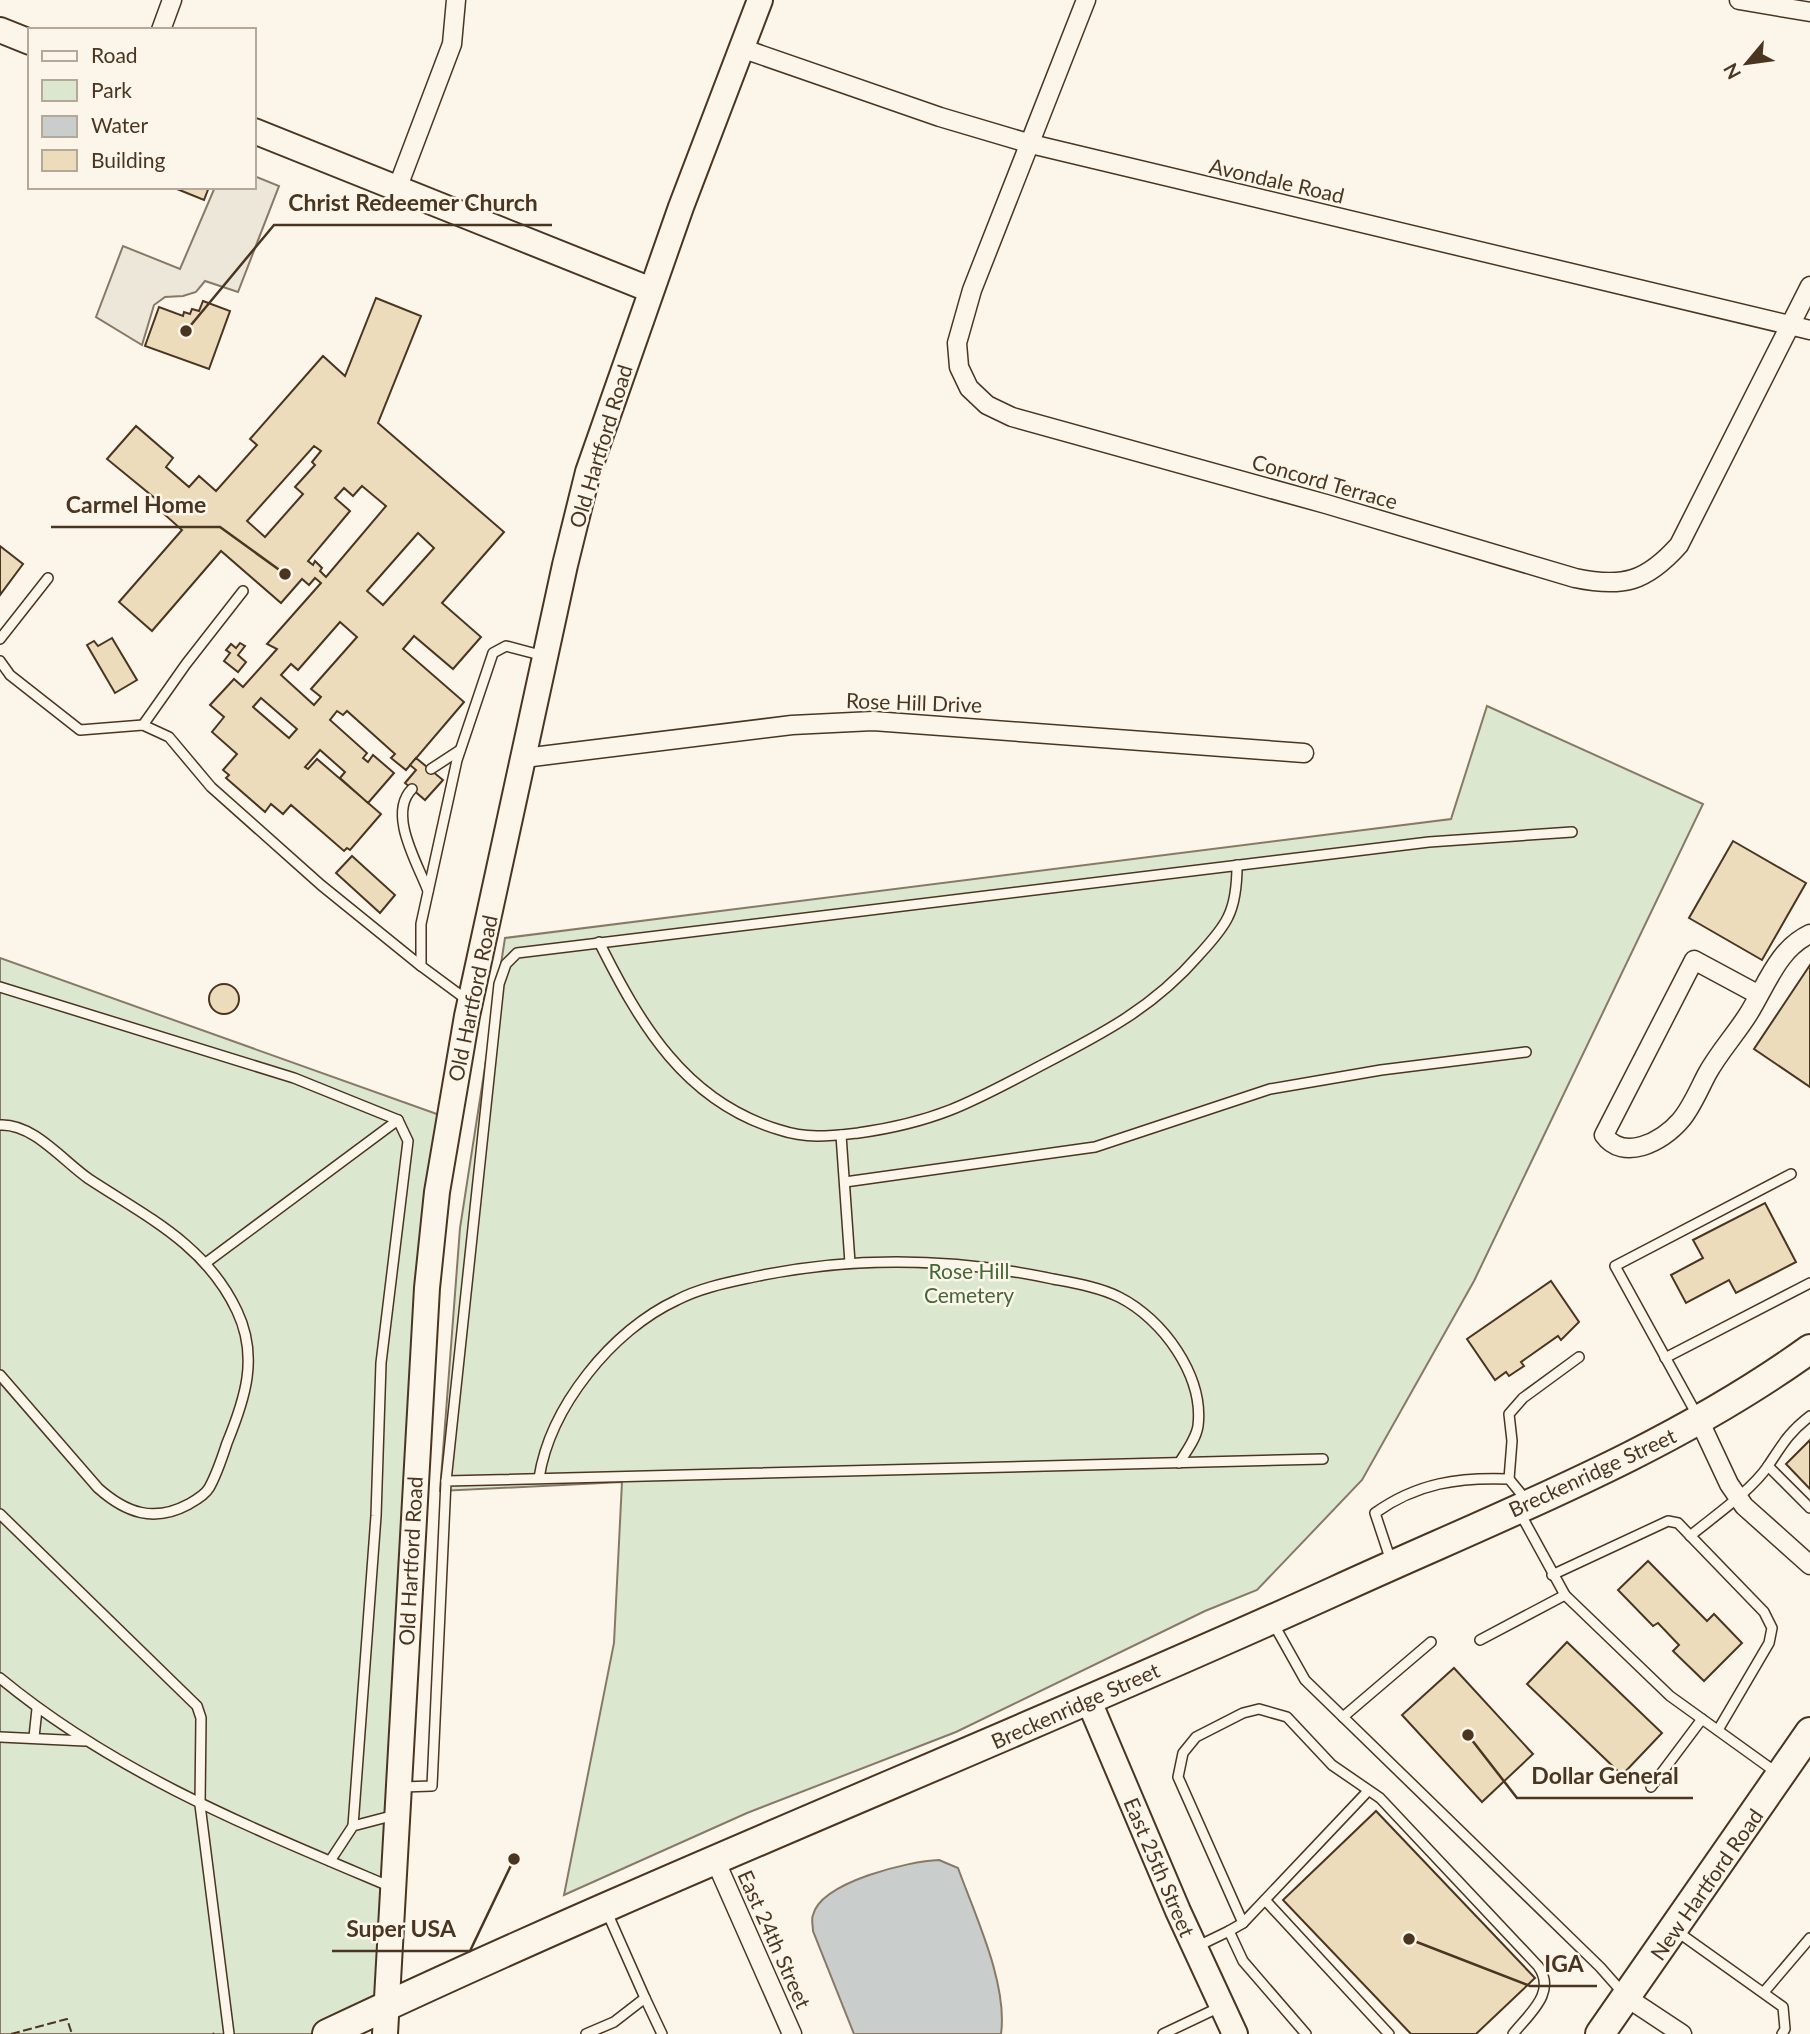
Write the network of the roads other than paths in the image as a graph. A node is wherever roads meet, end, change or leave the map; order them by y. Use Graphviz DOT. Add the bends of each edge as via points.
graph roads {
  1 [pos="172,0"];
  2 [pos="456,0"];
  3 [pos="760,0"];
  4 [pos="1086,0"];
  5 [pos="1739,0"];
  6 [pos="1810,12"];
  7 [pos="162,28"];
  8 [pos="0,30"];
  9 [pos="28,40"];
  10 [pos="741,48"];
  11 [pos="256,132"];
  12 [pos="1031,144"];
  13 [pos="397,189"];
  14 [pos="1810,286"];
  15 [pos="651,290"];
  16 [pos="1792,326"];
  17 [pos="1810,330"];
  18 [pos="47,578"];
  19 [pos="243,591"];
  20 [pos="0,639"];
  21 [pos="545,657"];
  22 [pos="0,661"];
  23 [pos="143,725"];
  24 [pos="460,750"];
  25 [pos="1304,753"];
  26 [pos="524,758"];
  27 [pos="431,769"];
  28 [pos="412,789"];
  29 [pos="1572,832"];
  30 [pos="1237,865"];
  31 [pos="429,892"];
  32 [pos="1810,933"];
  33 [pos="599,942"];
  34 [pos="421,966"];
  35 [pos="0,987"];
  36 [pos="1759,995"];
  37 [pos="470,1002"];
  38 [pos="1527,1052"];
  39 [pos="398,1120"];
  40 [pos="0,1125"];
  41 [pos="841,1135"];
  42 [pos="1791,1174"];
  43 [pos="845,1182"];
  44 [pos="207,1262"];
  45 [pos="850,1263"];
  46 [pos="1810,1283"];
  47 [pos="1810,1349"];
  48 [pos="1579,1357"];
  49 [pos="1665,1357"];
  50 [pos="0,1375"];
  51 [pos="1810,1416"];
  52 [pos="1699,1420"];
  53 [pos="1323,1460"];
  54 [pos="1178,1463"];
  55 [pos="1768,1466"];
  56 [pos="539,1478"];
  57 [pos="1509,1479"];
  58 [pos="446,1480"];
  59 [pos="1738,1496"];
  60 [pos="1523,1505"];
  61 [pos="1810,1508"];
  62 [pos="0,1514"];
  63 [pos="1690,1536"];
  64 [pos="1392,1565"];
  65 [pos="1810,1565"];
  66 [pos="1552,1575"];
  67 [pos="1565,1595"];
  68 [pos="1271,1619"];
  69 [pos="1480,1640"];
  70 [pos="1431,1642"];
  71 [pos="0,1678"];
  72 [pos="1088,1699"];
  73 [pos="37,1709"];
  74 [pos="1343,1717"];
  75 [pos="1702,1719"];
  76 [pos="1718,1730"];
  77 [pos="1810,1732"];
  78 [pos="34,1737"];
  79 [pos="0,1738"];
  80 [pos="90,1742"];
  81 [pos="1781,1776"];
  82 [pos="398,1787"];
  83 [pos="1651,1787"];
  84 [pos="1368,1791"];
  85 [pos="200,1805"];
  86 [pos="396,1815"];
  87 [pos="353,1826"];
  88 [pos="330,1861"];
  89 [pos="716,1862"];
  90 [pos="393,1888"];
  91 [pos="1265,1900"];
  92 [pos="606,1910"];
  93 [pos="1243,1923"];
  94 [pos="1674,1929"];
  95 [pos="1229,1931"];
  96 [pos="1810,1938"];
  97 [pos="1195,1948"];
  98 [pos="1764,1992"];
  99 [pos="1626,1997"];
  100 [pos="645,1998"];
  101 [pos="386,2006"];
  102 [pos="1222,2006"];
  103 [pos="229,2034"];
  104 [pos="327,2034"];
  105 [pos="385,2034"];
  106 [pos="586,2034"];
  107 [pos="662,2034"];
  108 [pos="792,2034"];
  109 [pos="1163,2034"];
  110 [pos="1235,2034"];
  111 [pos="1306,2034"];
  112 [pos="1389,2034"];
  113 [pos="1513,2034"];
  114 [pos="1600,2034"];
  115 [pos="1682,2034"];
  116 [pos="1782,2034"];
  1 -- 7 [label="street"];
  2 -- 13 [label="street" via="452,44"];
  3 -- 10 [label="main road, Old Hartford Road"];
  4 -- 12 [label="street, Concord Terrace"];
  5 -- 6 [label="street"];
  8 -- 9 [label="main road"];
  10 -- 12 [label="street, Avondale Road"];
  10 -- 15 [label="main road, Old Hartford Road"];
  11 -- 13 [label="main road"];
  12 -- 16 [label="street, Avondale Road"];
  12 -- 16 [label="street, Concord Terrace" via="972,290 957,343 959,367 969,388 987,405 1043,428 1326,504 1575,578 1600,583 1632,580 1662,564 1679,545"];
  13 -- 15 [label="main road"];
  14 -- 16 [label="street, Concord Terrace"];
  15 -- 21 [label="main road, Old Hartford Road" via="588,472"];
  16 -- 17 [label="street, Avondale Road"];
  18 -- 20 [label="lane"];
  19 -- 23 [label="lane"];
  21 -- 24 [label="lane" via="506,646 493,653"];
  21 -- 26 [label="main road, Old Hartford Road"];
  22 -- 23 [label="lane" via="10,675 80,730"];
  23 -- 34 [label="lane" via="169,737 211,787"];
  24 -- 27 [label="lane"];
  24 -- 31 [label="lane"];
  25 -- 26 [label="street, Rose Hill Drive" via="873,720 792,725"];
  26 -- 37 [label="main road, Old Hartford Road"];
  28 -- 31 [label="lane" via="402,806 405,831"];
  29 -- 30 [label="lane" via="1429,842"];
  30 -- 33 [label="lane"];
  30 -- 41 [label="lane" via="1237,887 1228,917 1180,977 1140,1011 948,1114 907,1126"];
  31 -- 34 [label="lane" via="421,924"];
  32 -- 36 [label="street" via="1780,957"];
  33 -- 41 [label="lane" via="651,1038 682,1072 730,1109 778,1130 815,1138"];
  33 -- 58 [label="lane" via="517,953 506,964 499,984"];
  34 -- 37 [label="lane"];
  35 -- 39 [label="lane" via="294,1078"];
  36 -- 36 [label="street" via="1717,1056 1681,1121 1652,1142 1626,1150 1612,1146 1604,1135 1694,960"];
  37 -- 82 [label="main road, Old Hartford Road" via="437,1192 427,1288"];
  38 -- 43 [label="lane" via="1270,1089 1095,1147"];
  39 -- 44 [label="lane"];
  39 -- 87 [label="lane" via="408,1141 381,1363 376,1516"];
  40 -- 44 [label="lane" via="12,1124 35,1137 87,1178 158,1220"];
  41 -- 43 [label="lane"];
  42 -- 49 [label="lane" via="1615,1266"];
  43 -- 45 [label="lane"];
  44 -- 50 [label="lane" via="238,1312 249,1346 249,1380 208,1490 174,1512 152,1516 115,1503"];
  45 -- 54 [label="lane" via="945,1262 1013,1270 1119,1297 1162,1331 1193,1382 1198,1429"];
  45 -- 56 [label="lane" via="789,1270 699,1290 657,1312 608,1352 574,1393 548,1439"];
  46 -- 49 [label="lane"];
  47 -- 52 [label="main road, Breckenridge Street"];
  48 -- 57 [label="lane" via="1523,1398 1509,1414 1513,1441"];
  49 -- 52 [label="lane"];
  51 -- 55 [label="lane" via="1794,1428"];
  52 -- 59 [label="street"];
  52 -- 60 [label="main road, Breckenridge Street"];
  53 -- 54 [label="lane"];
  54 -- 56 [label="lane"];
  55 -- 59 [label="lane"];
  55 -- 61 [label="lane"];
  56 -- 58 [label="lane"];
  57 -- 60 [label="lane"];
  57 -- 64 [label="lane" via="1463,1478 1397,1498 1375,1513"];
  58 -- 82 [label="lane" via="432,1786"];
  59 -- 63 [label="lane"];
  59 -- 65 [label="street"];
  60 -- 64 [label="main road, Breckenridge Street"];
  60 -- 66 [label="lane"];
  62 -- 85 [label="lane" via="197,1706 201,1718"];
  63 -- 66 [label="lane" via="1678,1523 1668,1521"];
  63 -- 76 [label="lane" via="1764,1612 1772,1628 1769,1643"];
  64 -- 68 [label="main road, Breckenridge Street"];
  66 -- 67 [label="lane"];
  67 -- 69 [label="lane"];
  67 -- 75 [label="lane" via="1670,1696"];
  68 -- 72 [label="main road, Breckenridge Street"];
  68 -- 74 [label="lane" via="1305,1680"];
  70 -- 74 [label="lane"];
  71 -- 73 [label="lane"];
  72 -- 89 [label="main road, Breckenridge Street"];
  72 -- 97 [label="main road, East 25th Street"];
  73 -- 78 [label="lane"];
  73 -- 80 [label="lane"];
  74 -- 99 [label="lane"];
  75 -- 76 [label="lane"];
  75 -- 83 [label="lane"];
  76 -- 81 [label="lane"];
  77 -- 81 [label="main road, New Hartford Road"];
  78 -- 79 [label="lane"];
  78 -- 80 [label="lane"];
  80 -- 85 [label="lane"];
  81 -- 94 [label="main road, New Hartford Road"];
  82 -- 86 [label="main road, Old Hartford Road"];
  84 -- 91 [label="lane"];
  84 -- 93 [label="lane" via="1332,1765 1287,1717 1259,1709 1196,1737 1183,1753 1178,1777"];
  84 -- 113 [label="lane" via="1380,1798 1546,1978 1546,1991"];
  85 -- 88 [label="lane"];
  85 -- 103 [label="lane"];
  86 -- 87 [label="lane"];
  86 -- 90 [label="main road, Old Hartford Road"];
  87 -- 88 [label="lane"];
  88 -- 90 [label="lane"];
  89 -- 92 [label="main road, Breckenridge Street"];
  89 -- 108 [label="street, East 24th Street"];
  90 -- 101 [label="main road, Old Hartford Road"];
  91 -- 93 [label="lane"];
  91 -- 112 [label="lane"];
  92 -- 100 [label="lane"];
  92 -- 101 [label="main road, Breckenridge Street"];
  93 -- 95 [label="lane"];
  94 -- 98 [label="lane"];
  94 -- 99 [label="main road, New Hartford Road"];
  95 -- 97 [label="lane"];
  95 -- 111 [label="lane" via="1243,1961"];
  96 -- 98 [label="lane"];
  97 -- 102 [label="main road, East 25th Street"];
  98 -- 116 [label="lane" via="1783,2007"];
  99 -- 114 [label="main road, New Hartford Road"];
  99 -- 115 [label="street"];
  100 -- 106 [label="lane" via="614,2022"];
  100 -- 107 [label="lane"];
  101 -- 104 [label="main road, Breckenridge Street"];
  101 -- 105 [label="main road, Old Hartford Road"];
  102 -- 109 [label="lane"];
  102 -- 110 [label="main road, East 25th Street"];
}
